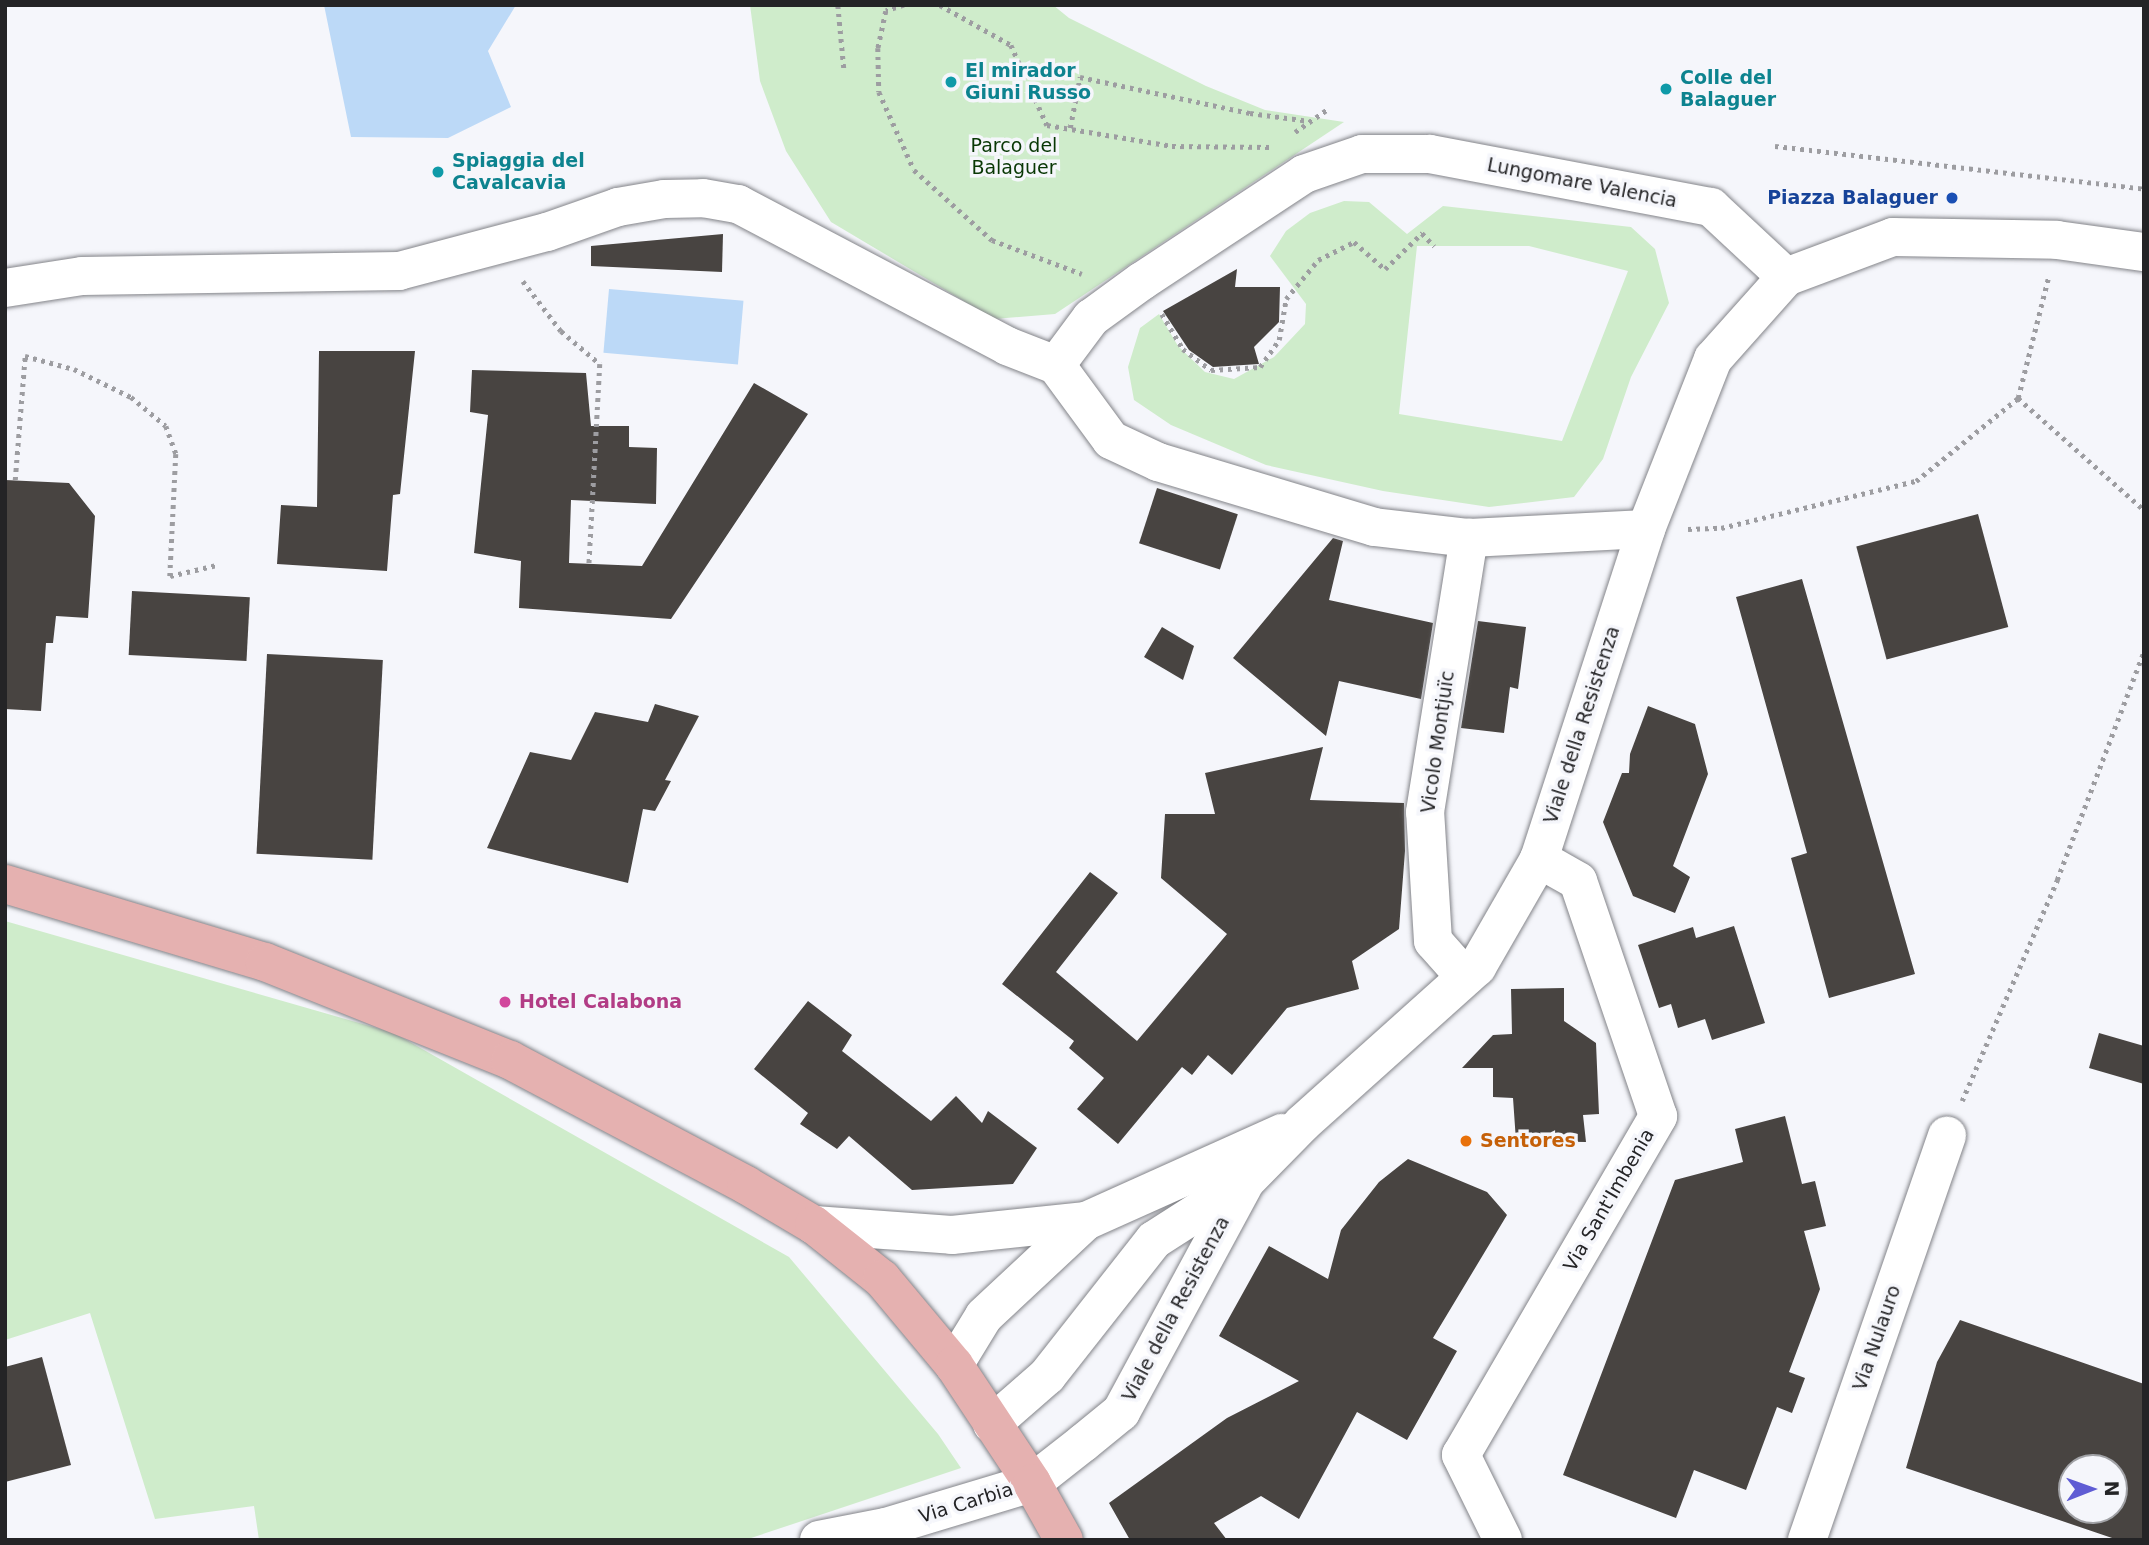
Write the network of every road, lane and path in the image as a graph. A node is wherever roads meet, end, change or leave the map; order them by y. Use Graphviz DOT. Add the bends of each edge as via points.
graph roads {
  1 [pos="838,5"];
  2 [pos="904,5"];
  3 [pos="940,5"];
  4 [pos="844,69"];
  5 [pos="1326,110"];
  6 [pos="1310,121"];
  7 [pos="1070,129"];
  8 [pos="1292,134"];
  9 [pos="1775,146"];
  10 [pos="1274,147"];
  11 [pos="2144,190"];
  12 [pos="2057,240"];
  13 [pos="1434,246"];
  14 [pos="492,247"];
  15 [pos="2144,253"];
  16 [pos="1787,277"];
  17 [pos="1142,281"];
  18 [pos="5,288"];
  19 [pos="1056,365"];
  20 [pos="2018,398"];
  21 [pos="15,480"];
  22 [pos="2144,510"];
  23 [pos="1646,529"];
  24 [pos="1469,538"];
  25 [pos="589,564"];
  26 [pos="217,565"];
  27 [pos="2144,650"];
  28 [pos="1539,859"];
  29 [pos="5,884"];
  30 [pos="1465,978"];
  31 [pos="1303,1123"];
  32 [pos="1947,1136"];
  33 [pos="1246,1181"];
  34 [pos="1086,1222"];
  35 [pos="814,1225"];
  36 [pos="954,1365"];
  37 [pos="992,1424"];
  38 [pos="1032,1483"];
  39 [pos="819,1540"];
  40 [pos="1064,1540"];
  41 [pos="1503,1540"];
  42 [pos="1807,1540"];
  1 -- 4 [label="path"];
  2 -- 17 [label="path" via="886,11 878,48 879,92 914,170 992,240 1102,281"];
  3 -- 7 [label="path" via="1010,45 1046,125"];
  5 -- 6 [label="path"];
  6 -- 7 [label="path" via="1080,77"];
  6 -- 8 [label="path"];
  7 -- 10 [label="path" via="1172,146"];
  9 -- 11 [label="path"];
  12 -- 15 [label="street"];
  12 -- 16 [label="street" via="1893,237"];
  12 -- 20 [label="path"];
  13 -- 17 [label="path" via="1422,233 1385,269 1354,242 1318,260 1286,299 1279,340 1260,367 1211,370 1183,349"];
  14 -- 18 [label="street" via="399,271 82,276"];
  14 -- 19 [label="street" via="618,207 652,201 703,198 738,204 984,335"];
  14 -- 25 [label="path" via="561,331 600,364"];
  16 -- 17 [label="street, Lungomare Valencia" via="1711,207 1430,154 1362,153 1304,174"];
  16 -- 23 [label="street, Viale della Resistenza" via="1713,359"];
  17 -- 19 [label="street, Lungomare Valencia" via="1091,318"];
  19 -- 24 [label="street" via="1111,440 1158,462 1374,527"];
  20 -- 22 [label="path"];
  20 -- 23 [label="path" via="1916,481 1721,528"];
  21 -- 26 [label="path" via="25,356 74,369 131,397 166,426 176,464 170,576"];
  23 -- 24 [label="street"];
  23 -- 28 [label="street, Viale della Resistenza"];
  24 -- 30 [label="street, Vicolo Montjuïc" via="1426,812 1433,941"];
  27 -- 32 [label="path" via="2057,880"];
  28 -- 30 [label="street, Viale della Resistenza" via="1477,967"];
  28 -- 41 [label="street, Via Sant'Imbenia" via="1578,881 1658,1116 1461,1455"];
  29 -- 35 [label="main road" via="265,962 510,1060"];
  30 -- 31 [label="street, Viale della Resistenza"];
  31 -- 33 [label="street, Viale della Resistenza"];
  31 -- 34 [label="street, Viale della Resistenza"];
  32 -- 42 [label="street, Via Nulauro"];
  33 -- 37 [label="street, Viale della Resistenza" via="1154,1241 1047,1376"];
  33 -- 38 [label="street, Viale della Resistenza" via="1121,1412"];
  34 -- 35 [label="street, Viale della Resistenza" via="953,1235"];
  34 -- 36 [label="street, Viale della Resistenza" via="984,1315"];
  35 -- 36 [label="main road" via="882,1279"];
  36 -- 37 [label="main road"];
  37 -- 38 [label="main road"];
  38 -- 39 [label="street, Via Carbia" via="886,1527"];
  38 -- 40 [label="main road"];
}
